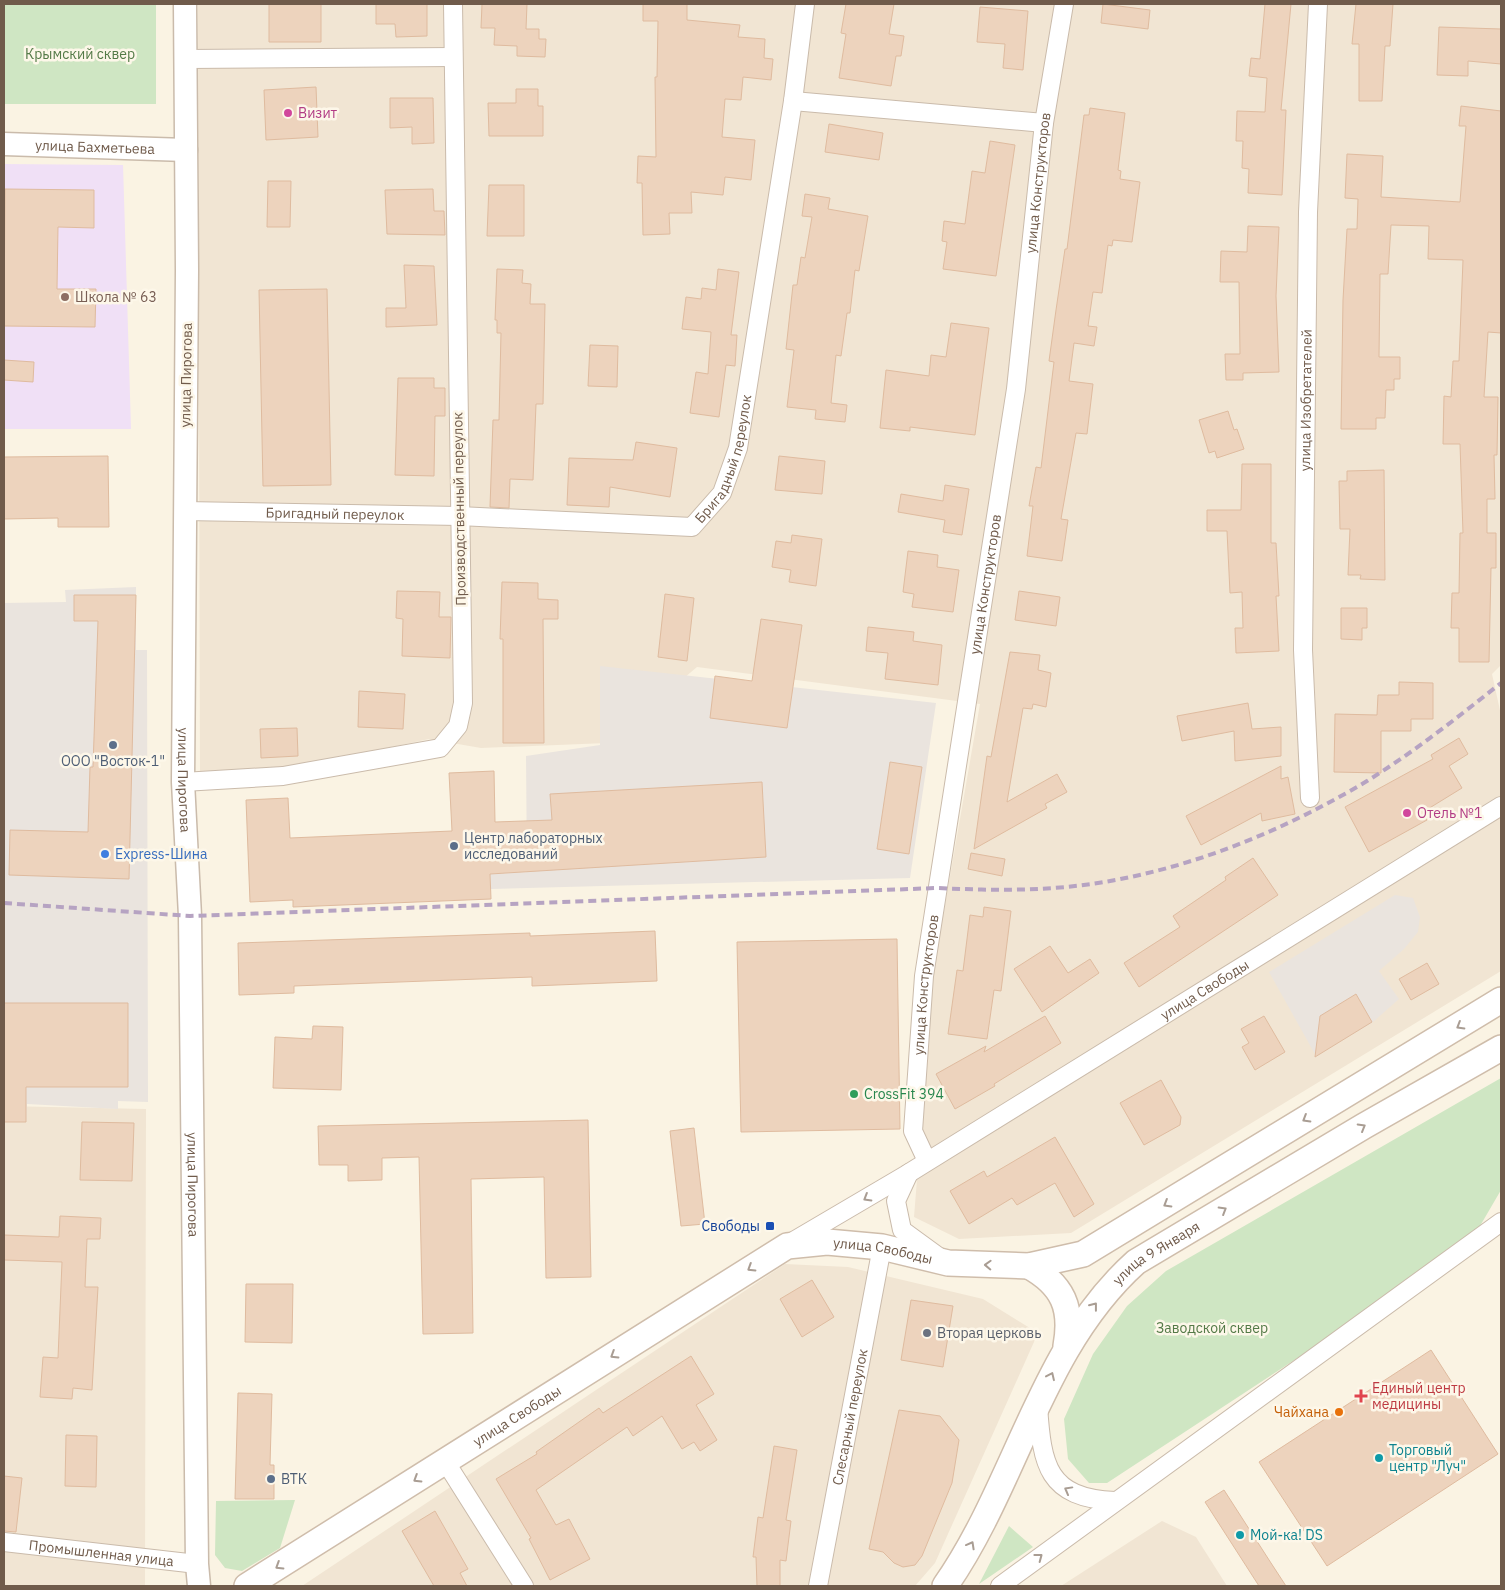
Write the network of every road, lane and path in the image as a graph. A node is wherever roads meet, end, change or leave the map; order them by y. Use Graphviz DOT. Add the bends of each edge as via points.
graph roads {
  1 [pos="186,4"];
  2 [pos="453,4"];
  3 [pos="805,4"];
  4 [pos="1064,4"];
  5 [pos="1318,4"];
  6 [pos="453,57"];
  7 [pos="187,59"];
  8 [pos="793,101"];
  9 [pos="1044,123"];
  10 [pos="4,144"];
  11 [pos="186,150"];
  12 [pos="184,510"];
  13 [pos="459,516"];
  14 [pos="183,782"];
  15 [pos="1310,798"];
  16 [pos="1501,806"];
  17 [pos="1501,1000"];
  18 [pos="1501,1048"];
  19 [pos="927,1161"];
  20 [pos="909,1173"];
  21 [pos="1501,1222"];
  22 [pos="787,1246"];
  23 [pos="882,1248"];
  24 [pos="948,1264"];
  25 [pos="1029,1266"];
  26 [pos="1066,1347"];
  27 [pos="1038,1406"];
  28 [pos="446,1461"];
  29 [pos="1115,1501"];
  30 [pos="4,1542"];
  31 [pos="198,1575"];
  32 [pos="247,1586"];
  33 [pos="524,1586"];
  34 [pos="818,1586"];
  35 [pos="945,1586"];
  36 [pos="1000,1586"];
  1 -- 7 [label="street, улица Пирогова"];
  2 -- 6 [label="street, Производственный переулок"];
  3 -- 8 [label="street, Бригадный переулок"];
  4 -- 9 [label="street, улица Конструкторов"];
  5 -- 15 [label="street, улица Изобретателей" via="1308,212 1303,620"];
  6 -- 7 [label="street"];
  6 -- 13 [label="street, Производственный переулок"];
  7 -- 11 [label="street, улица Пирогова"];
  8 -- 9 [label="street"];
  8 -- 13 [label="street, Бригадный переулок" via="738,448 722,493 692,527"];
  9 -- 19 [label="street, улица Конструкторов" via="1016,389 924,976 913,1132"];
  10 -- 11 [label="street, улица Бахметьева"];
  11 -- 12 [label="street, улица Пирогова"];
  12 -- 13 [label="street, Бригадный переулок"];
  12 -- 14 [label="street, улица Пирогова"];
  13 -- 14 [label="street, Производственный переулок" via="463,703 458,726 440,748 283,776"];
  14 -- 31 [label="street, улица Пирогова" via="190,916"];
  16 -- 19 [label="street, улица Свободы"];
  17 -- 25 [label="main road, улица Свободы, one-way" via="1083,1254"];
  26 -- 18 [label="main road, улица 9 Января, one-way" via="1092,1308 1116,1279 1136,1262"];
  19 -- 20 [label="street, улица Свободы"];
  20 -- 22 [label="street, улица Свободы, one-way"];
  20 -- 24 [label="street, улица Свободы" via="896,1201 902,1230"];
  21 -- 29 [label="street"];
  22 -- 23 [label="main road, улица Свободы" via="827,1242"];
  22 -- 28 [label="main road, улица Свободы, one-way"];
  23 -- 24 [label="main road, улица Свободы"];
  23 -- 34 [label="street, Слесарный переулок"];
  25 -- 24 [label="main road, улица Свободы, one-way"];
  25 -- 26 [label="main road" via="1050,1281 1064,1298 1069,1320"];
  27 -- 26 [label="main road, улица 9 Января, one-way"];
  29 -- 27 [label="street, one-way" via="1078,1495 1061,1485 1052,1474 1041,1445"];
  35 -- 27 [label="main road, улица 9 Января, one-way" via="990,1512"];
  28 -- 32 [label="main road, улица Свободы, one-way"];
  28 -- 33 [label="street"];
  36 -- 29 [label="street, one-way"];
  30 -- 31 [label="street, Промышленная улица"];
}
